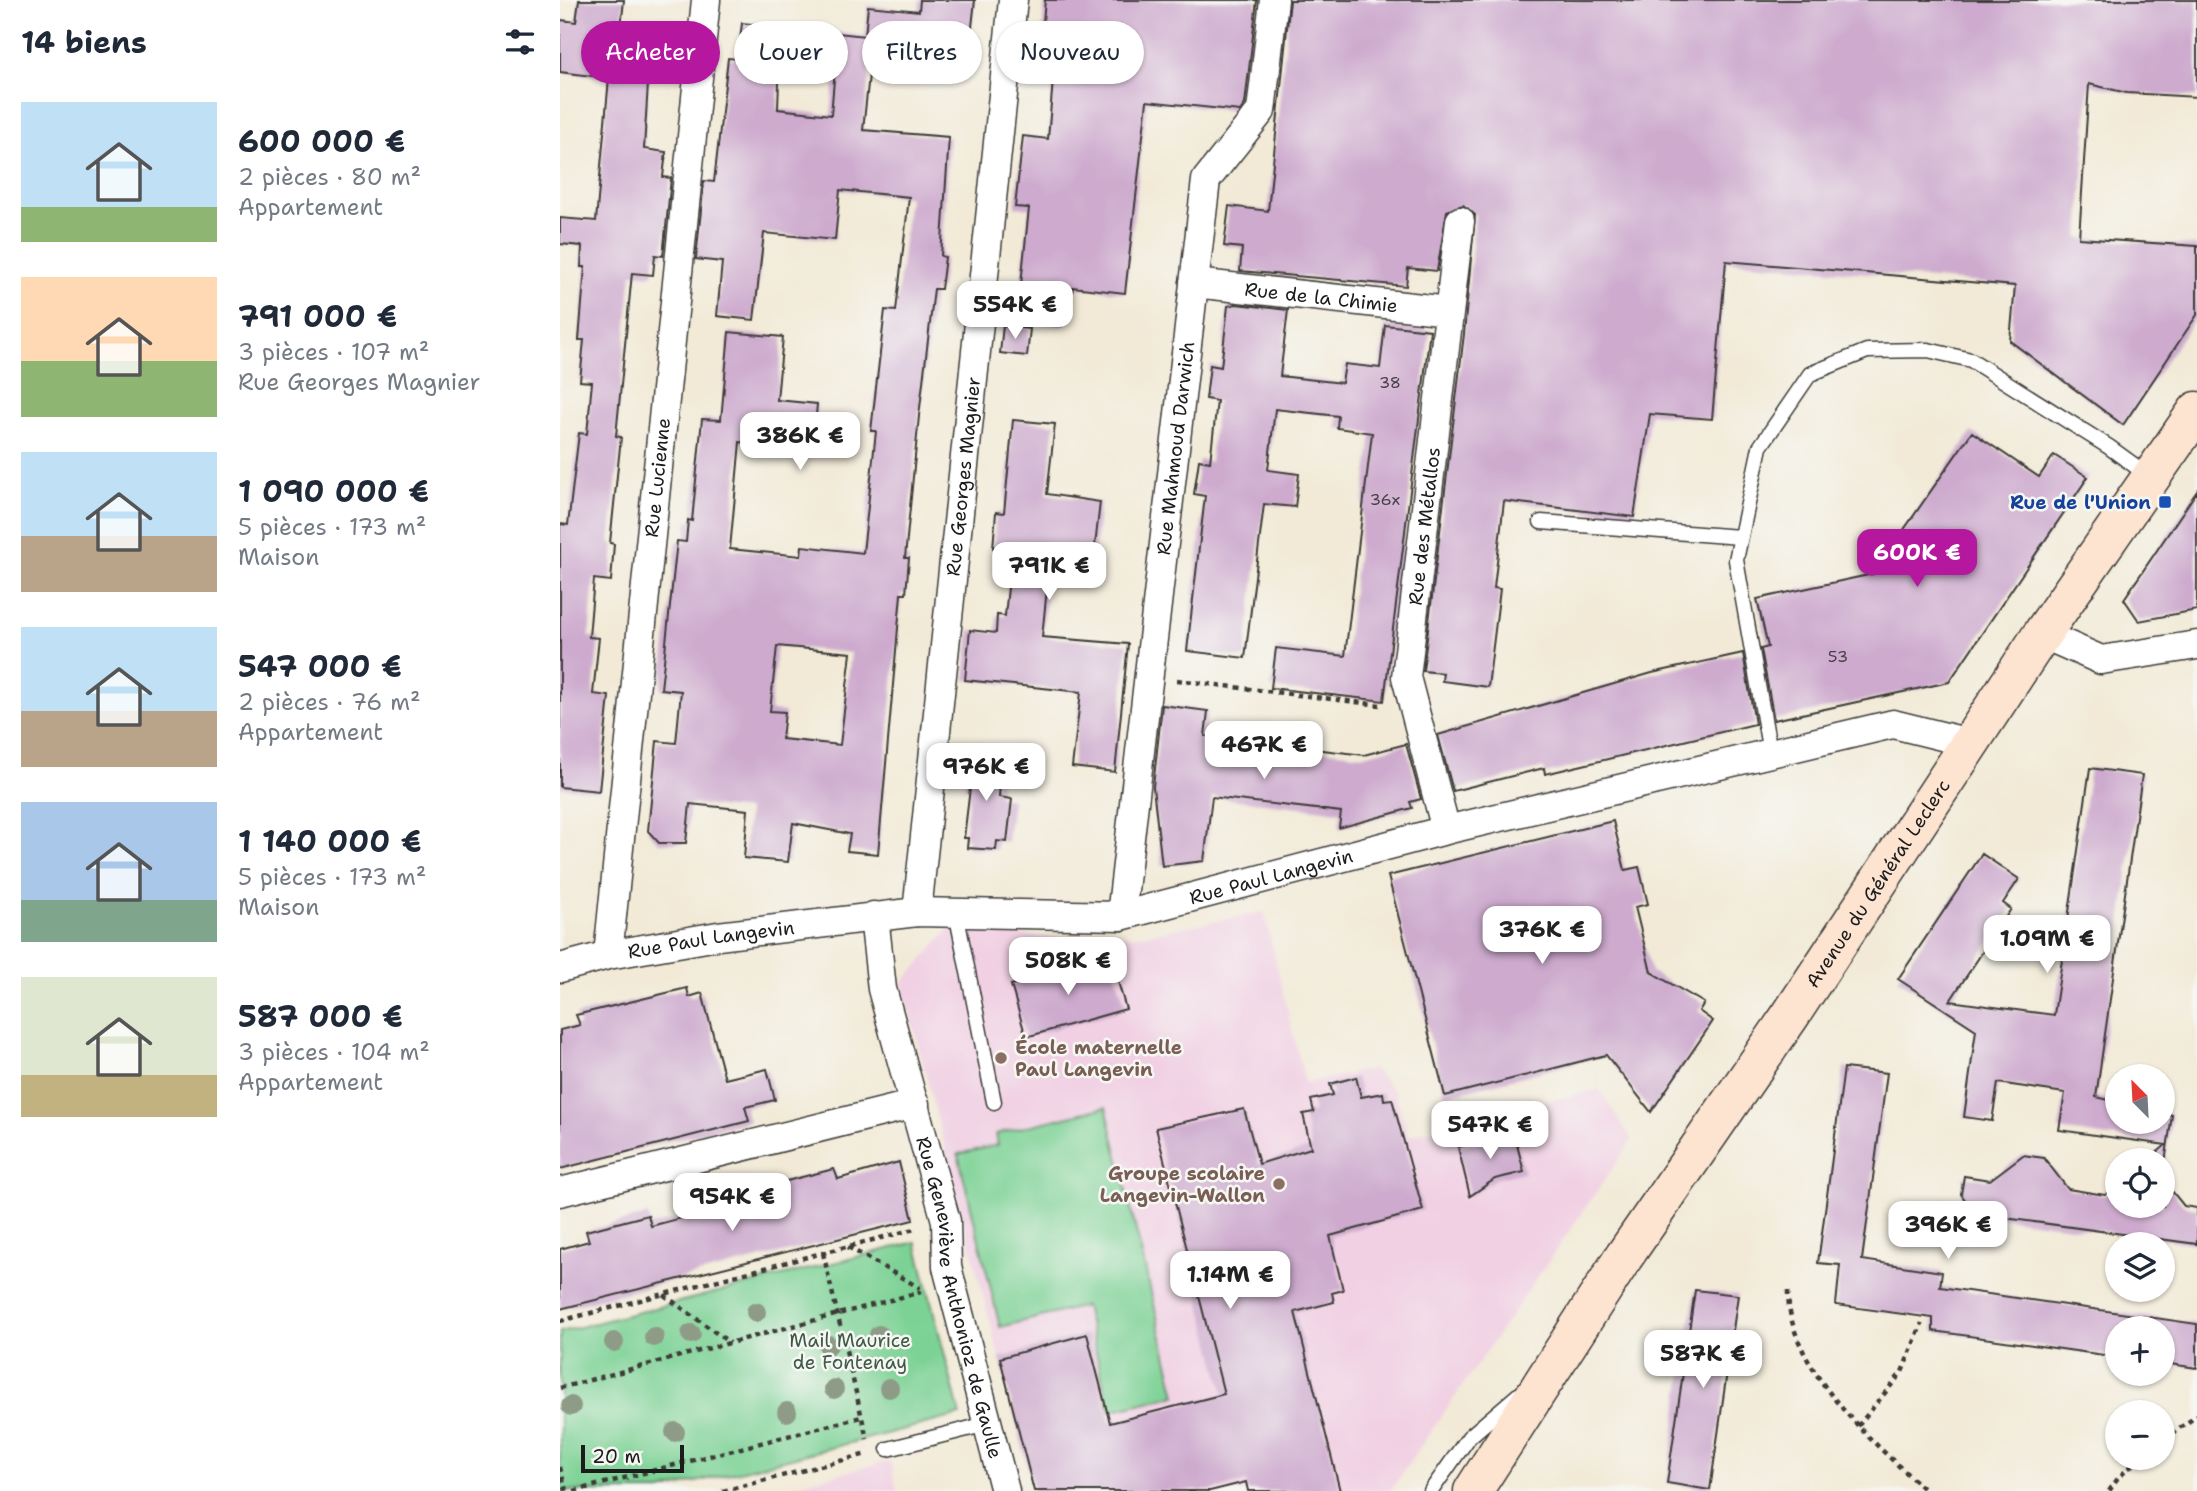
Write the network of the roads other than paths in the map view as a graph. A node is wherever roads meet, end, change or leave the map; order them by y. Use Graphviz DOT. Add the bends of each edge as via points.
graph roads {
  1 [pos="706,0"];
  2 [pos="1013,0"];
  3 [pos="1274,0"];
  4 [pos="1460,221"];
  5 [pos="1194,283"];
  6 [pos="1449,311"];
  7 [pos="2197,411"];
  8 [pos="2150,477"];
  9 [pos="1541,522"];
  10 [pos="1740,537"];
  11 [pos="2042,634"];
  12 [pos="2197,645"];
  13 [pos="1970,743"];
  14 [pos="1770,753"];
  15 [pos="1446,830"];
  16 [pos="917,912"];
  17 [pos="956,912"];
  18 [pos="874,916"];
  19 [pos="1121,916"];
  20 [pos="608,955"];
  21 [pos="560,968"];
  22 [pos="994,1102"];
  23 [pos="915,1104"];
  24 [pos="560,1192"];
  25 [pos="1559,1359"];
  26 [pos="987,1424"];
  27 [pos="888,1449"];
  28 [pos="1005,1491"];
  29 [pos="1431,1491"];
  30 [pos="1473,1491"];
  1 -- 20 [label="street, Rue Lucienne"];
  2 -- 16 [label="street, Rue Georges Magnier"];
  3 -- 5 [label="street, Rue Mahmoud Darwich" via="1261,111 1206,180"];
  4 -- 6 [label="street, Rue des Métallos"];
  5 -- 6 [label="street, Rue de la Chimie"];
  5 -- 19 [label="street, Rue Mahmoud Darwich"];
  6 -- 15 [label="street, Rue des Métallos" via="1406,677"];
  7 -- 8 [label="main road, Avenue du Général Leclerc"];
  8 -- 10 [label="lane" via="1971,360 1928,350 1867,351 1810,374 1760,447"];
  8 -- 11 [label="main road, Avenue du Général Leclerc"];
  9 -- 10 [label="lane"];
  10 -- 14 [label="lane" via="1736,560"];
  11 -- 12 [label="street" via="2101,660"];
  11 -- 13 [label="main road, Avenue du Général Leclerc"];
  13 -- 14 [label="street, Rue Paul Langevin" via="1893,724"];
  13 -- 25 [label="main road, Avenue du Général Leclerc"];
  14 -- 15 [label="street, Rue Paul Langevin"];
  15 -- 19 [label="street, Rue Paul Langevin"];
  16 -- 17 [label="street, Rue Paul Langevin"];
  16 -- 18 [label="street, Rue Paul Langevin"];
  17 -- 19 [label="street, Rue Paul Langevin"];
  17 -- 22 [label="lane"];
  18 -- 20 [label="street, Rue Paul Langevin"];
  18 -- 23 [label="street, Rue Geneviève Anthonioz de Gaulle" via="882,989"];
  20 -- 21 [label="street, Rue Paul Langevin"];
  23 -- 24 [label="street"];
  23 -- 26 [label="street, Rue Geneviève Anthonioz de Gaulle" via="946,1221 947,1268"];
  25 -- 29 [label="lane, Avenue du Général Leclerc" via="1469,1437"];
  25 -- 30 [label="main road, Avenue du Général Leclerc"];
  26 -- 27 [label="lane"];
  26 -- 28 [label="street, Rue Geneviève Anthonioz de Gaulle"];
}
